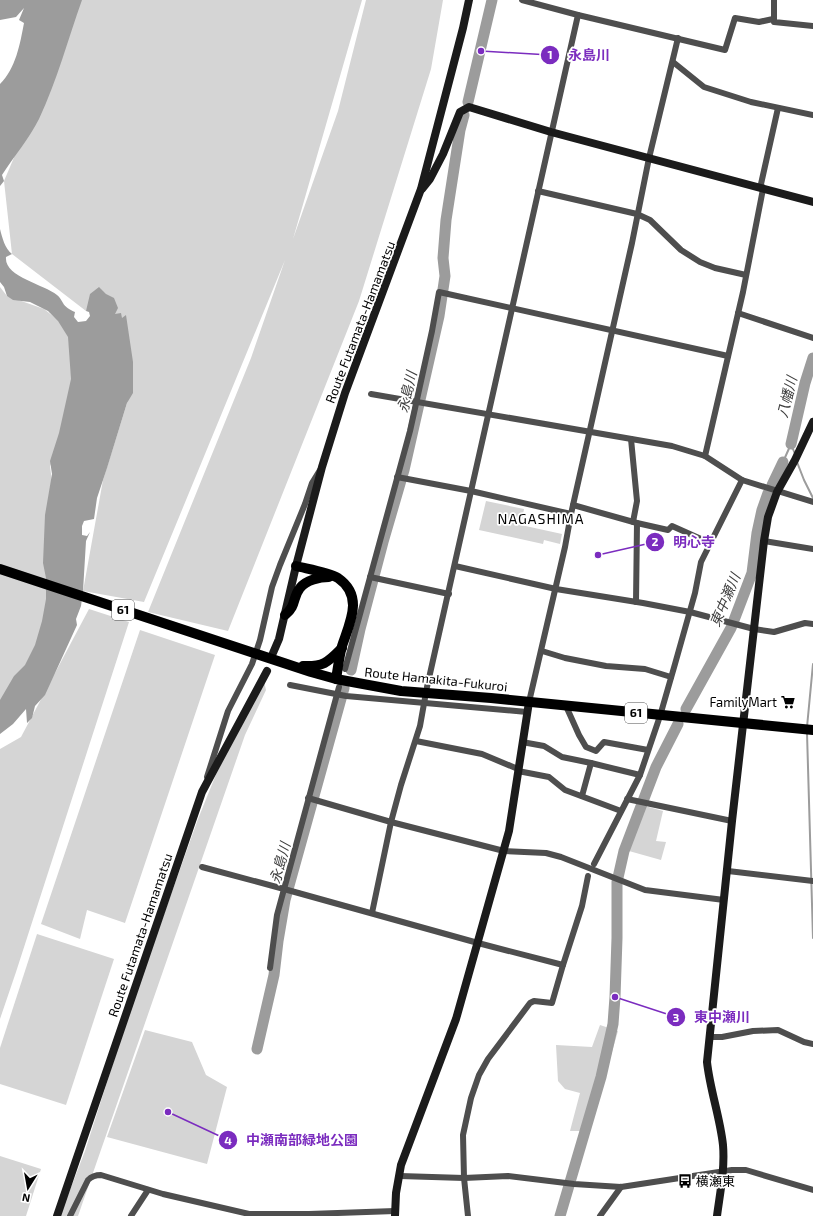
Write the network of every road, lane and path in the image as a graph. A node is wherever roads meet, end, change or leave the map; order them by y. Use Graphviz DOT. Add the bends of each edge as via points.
graph roads {
  1 [pos="469,0"];
  2 [pos="522,0"];
  3 [pos="774,0"];
  4 [pos="578,15"];
  5 [pos="773,19"];
  6 [pos="813,26"];
  7 [pos="678,38"];
  8 [pos="673,62"];
  9 [pos="778,108"];
  10 [pos="813,115"];
  11 [pos="551,132"];
  12 [pos="649,158"];
  13 [pos="421,189"];
  14 [pos="763,189"];
  15 [pos="538,191"];
  16 [pos="813,202"];
  17 [pos="637,214"];
  18 [pos="746,275"];
  19 [pos="511,308"];
  20 [pos="738,313"];
  21 [pos="612,330"];
  22 [pos="812,338"];
  23 [pos="728,356"];
  24 [pos="371,394"];
  25 [pos="418,402"];
  26 [pos="488,414"];
  27 [pos="813,422"];
  28 [pos="590,431"];
  29 [pos="632,439"];
  30 [pos="705,456"];
  31 [pos="322,467"];
  32 [pos="397,477"];
  33 [pos="742,480"];
  34 [pos="471,491"];
  35 [pos="777,492"];
  36 [pos="810,501"];
  37 [pos="573,505"];
  38 [pos="570,514"];
  39 [pos="635,523"];
  40 [pos="764,540"];
  41 [pos="710,543"];
  42 [pos="813,549"];
  43 [pos="296,566"];
  44 [pos="455,566"];
  45 [pos="0,569"];
  46 [pos="337,577"];
  47 [pos="372,577"];
  48 [pos="556,589"];
  49 [pos="449,594"];
  50 [pos="636,602"];
  51 [pos="690,612"];
  52 [pos="285,615"];
  53 [pos="812,623"];
  54 [pos="754,629"];
  55 [pos="342,648"];
  56 [pos="542,651"];
  57 [pos="251,652"];
  58 [pos="273,653"];
  59 [pos="282,662"];
  60 [pos="345,669"];
  61 [pos="267,671"];
  62 [pos="671,677"];
  63 [pos="337,683"];
  64 [pos="290,685"];
  65 [pos="427,687"];
  66 [pos="337,694"];
  67 [pos="424,700"];
  68 [pos="566,706"];
  69 [pos="528,707"];
  70 [pos="660,716"];
  71 [pos="744,723"];
  72 [pos="808,730"];
  73 [pos="416,741"];
  74 [pos="522,742"];
  75 [pos="648,750"];
  76 [pos="591,763"];
  77 [pos="518,770"];
  78 [pos="640,775"];
  79 [pos="205,784"];
  80 [pos="582,796"];
  81 [pos="311,799"];
  82 [pos="627,799"];
  83 [pos="621,811"];
  84 [pos="732,821"];
  85 [pos="391,822"];
  86 [pos="504,851"];
  87 [pos="594,864"];
  88 [pos="202,867"];
  89 [pos="728,871"];
  90 [pos="588,876"];
  91 [pos="810,881"];
  92 [pos="286,890"];
  93 [pos="724,900"];
  94 [pos="372,913"];
  95 [pos="478,943"];
  96 [pos="563,964"];
  97 [pos="270,968"];
  98 [pos="710,1037"];
  99 [pos="813,1044"];
  100 [pos="723,1172"];
  101 [pos="400,1176"];
  102 [pos="464,1178"];
  103 [pos="621,1187"];
  104 [pos="148,1190"];
  105 [pos="813,1190"];
  106 [pos="395,1213"];
  107 [pos="318,1215"];
  108 [pos="604,1215"];
  109 [pos="57,1216"];
  110 [pos="70,1216"];
  111 [pos="131,1216"];
  112 [pos="468,1216"];
  113 [pos="716,1216"];
  1 -- 13 [label="street, Route Futamata-Hamamatsu"];
  2 -- 4 [label="street"];
  3 -- 5 [label="street"];
  4 -- 7 [label="street"];
  4 -- 11 [label="street"];
  5 -- 6 [label="street" via="774,22"];
  5 -- 7 [label="street" via="759,22 735,18 725,50"];
  7 -- 8 [label="street"];
  8 -- 9 [label="street" via="704,88"];
  8 -- 12 [label="street"];
  9 -- 10 [label="street"];
  9 -- 14 [label="street" via="761,184"];
  11 -- 12 [label="street"];
  11 -- 13 [label="street" via="477,108 463,109 430,180"];
  11 -- 15 [label="street"];
  12 -- 14 [label="street"];
  12 -- 17 [label="street"];
  13 -- 31 [label="street, Route Futamata-Hamamatsu" via="345,393"];
  14 -- 16 [label="street"];
  14 -- 18 [label="street"];
  15 -- 17 [label="street"];
  15 -- 19 [label="street"];
  17 -- 18 [label="street" via="650,220 681,250 700,262"];
  17 -- 21 [label="street"];
  18 -- 20 [label="street"];
  19 -- 21 [label="street"];
  19 -- 25 [label="street" via="442,292"];
  19 -- 26 [label="street"];
  20 -- 22 [label="street"];
  20 -- 23 [label="street"];
  21 -- 23 [label="street"];
  21 -- 28 [label="street"];
  23 -- 30 [label="street"];
  24 -- 25 [label="street"];
  25 -- 26 [label="street"];
  25 -- 32 [label="street"];
  26 -- 28 [label="street"];
  26 -- 34 [label="street"];
  27 -- 35 [label="street"];
  28 -- 29 [label="street"];
  28 -- 37 [label="street"];
  29 -- 30 [label="street" via="672,446"];
  29 -- 39 [label="street" via="637,501"];
  30 -- 33 [label="street"];
  31 -- 43 [label="street, Route Futamata-Hamamatsu"];
  31 -- 57 [label="street" via="312,483 272,587 260,640"];
  32 -- 34 [label="street"];
  32 -- 47 [label="street"];
  33 -- 35 [label="street"];
  33 -- 41 [label="street"];
  34 -- 38 [label="street"];
  34 -- 44 [label="street"];
  35 -- 36 [label="street"];
  35 -- 40 [label="street" via="768,517"];
  37 -- 38 [label="street"];
  37 -- 39 [label="street"];
  38 -- 48 [label="street" via="566,547"];
  39 -- 41 [label="street" via="668,530 672,526"];
  39 -- 50 [label="street"];
  40 -- 42 [label="street"];
  40 -- 54 [label="street"];
  41 -- 51 [label="street" via="701,562"];
  43 -- 46 [label="main road"];
  43 -- 52 [label="street, Route Futamata-Hamamatsu"];
  44 -- 48 [label="street"];
  44 -- 49 [label="street"];
  45 -- 57 [label="main road, Route Hamakita-Fukuroi / 61"];
  46 -- 52 [label="main road" via="321,577 300,588 292,610"];
  46 -- 55 [label="main road" via="346,585 353,600 352,615"];
  47 -- 49 [label="street"];
  47 -- 60 [label="street"];
  48 -- 50 [label="street"];
  48 -- 56 [label="street"];
  49 -- 65 [label="street"];
  50 -- 51 [label="street"];
  51 -- 54 [label="street"];
  51 -- 62 [label="street"];
  52 -- 58 [label="street, Route Futamata-Hamamatsu"];
  53 -- 54 [label="street" via="774,632"];
  54 -- 71 [label="street"];
  55 -- 59 [label="main road" via="328,662 319,666"];
  55 -- 63 [label="main road"];
  56 -- 62 [label="street" via="606,666 645,669"];
  56 -- 69 [label="street"];
  57 -- 59 [label="main road, Route Hamakita-Fukuroi / 61"];
  57 -- 79 [label="street" via="252,664 228,710"];
  59 -- 63 [label="main road, Route Hamakita-Fukuroi / 61"];
  61 -- 79 [label="street, Route Futamata-Hamamatsu"];
  62 -- 70 [label="street"];
  63 -- 66 [label="street"];
  63 -- 69 [label="main road, Route Hamakita-Fukuroi / 61"];
  64 -- 66 [label="street"];
  66 -- 67 [label="street"];
  66 -- 81 [label="street"];
  67 -- 69 [label="street"];
  67 -- 73 [label="street"];
  68 -- 69 [label="main road, Route Hamakita-Fukuroi / 61"];
  68 -- 70 [label="main road, Route Hamakita-Fukuroi / 61"];
  68 -- 75 [label="street" via="586,747 596,751 604,742"];
  69 -- 74 [label="street"];
  70 -- 71 [label="main road, Route Hamakita-Fukuroi / 61"];
  70 -- 75 [label="street"];
  71 -- 72 [label="main road, Route Hamakita-Fukuroi / 61"];
  71 -- 84 [label="street"];
  73 -- 77 [label="street" via="473,752"];
  73 -- 85 [label="street" via="400,785"];
  74 -- 76 [label="street" via="544,746 562,757"];
  74 -- 77 [label="street"];
  75 -- 78 [label="street"];
  76 -- 78 [label="street"];
  76 -- 80 [label="street"];
  77 -- 80 [label="street" via="549,777 565,790"];
  77 -- 86 [label="street" via="510,831"];
  78 -- 82 [label="street"];
  79 -- 109 [label="street, Route Futamata-Hamamatsu"];
  80 -- 83 [label="street"];
  81 -- 85 [label="street"];
  81 -- 92 [label="street"];
  82 -- 83 [label="street"];
  82 -- 84 [label="street"];
  83 -- 87 [label="street"];
  84 -- 89 [label="street"];
  85 -- 86 [label="street"];
  85 -- 94 [label="street"];
  86 -- 93 [label="street" via="561,857 646,890"];
  86 -- 95 [label="street"];
  88 -- 92 [label="street"];
  89 -- 91 [label="street"];
  89 -- 93 [label="street"];
  90 -- 96 [label="street" via="582,906"];
  92 -- 94 [label="street"];
  92 -- 97 [label="street" via="277,914"];
  93 -- 98 [label="street"];
  94 -- 95 [label="street"];
  95 -- 96 [label="street"];
  95 -- 101 [label="street" via="456,1019 403,1159"];
  96 -- 102 [label="street" via="552,1003 530,1003 479,1075 470,1098 463,1135"];
  98 -- 99 [label="street" via="778,1030"];
  98 -- 100 [label="street" via="707,1062 723,1145"];
  100 -- 103 [label="street"];
  100 -- 105 [label="street" via="746,1170"];
  100 -- 113 [label="street"];
  101 -- 102 [label="street"];
  101 -- 106 [label="street"];
  102 -- 103 [label="street" via="508,1176"];
  102 -- 112 [label="street"];
  103 -- 108 [label="street"];
  104 -- 107 [label="street" via="249,1214"];
  104 -- 110 [label="street" via="101,1175 92,1176 84,1186"];
  104 -- 111 [label="street"];
  106 -- 107 [label="street"];
}
